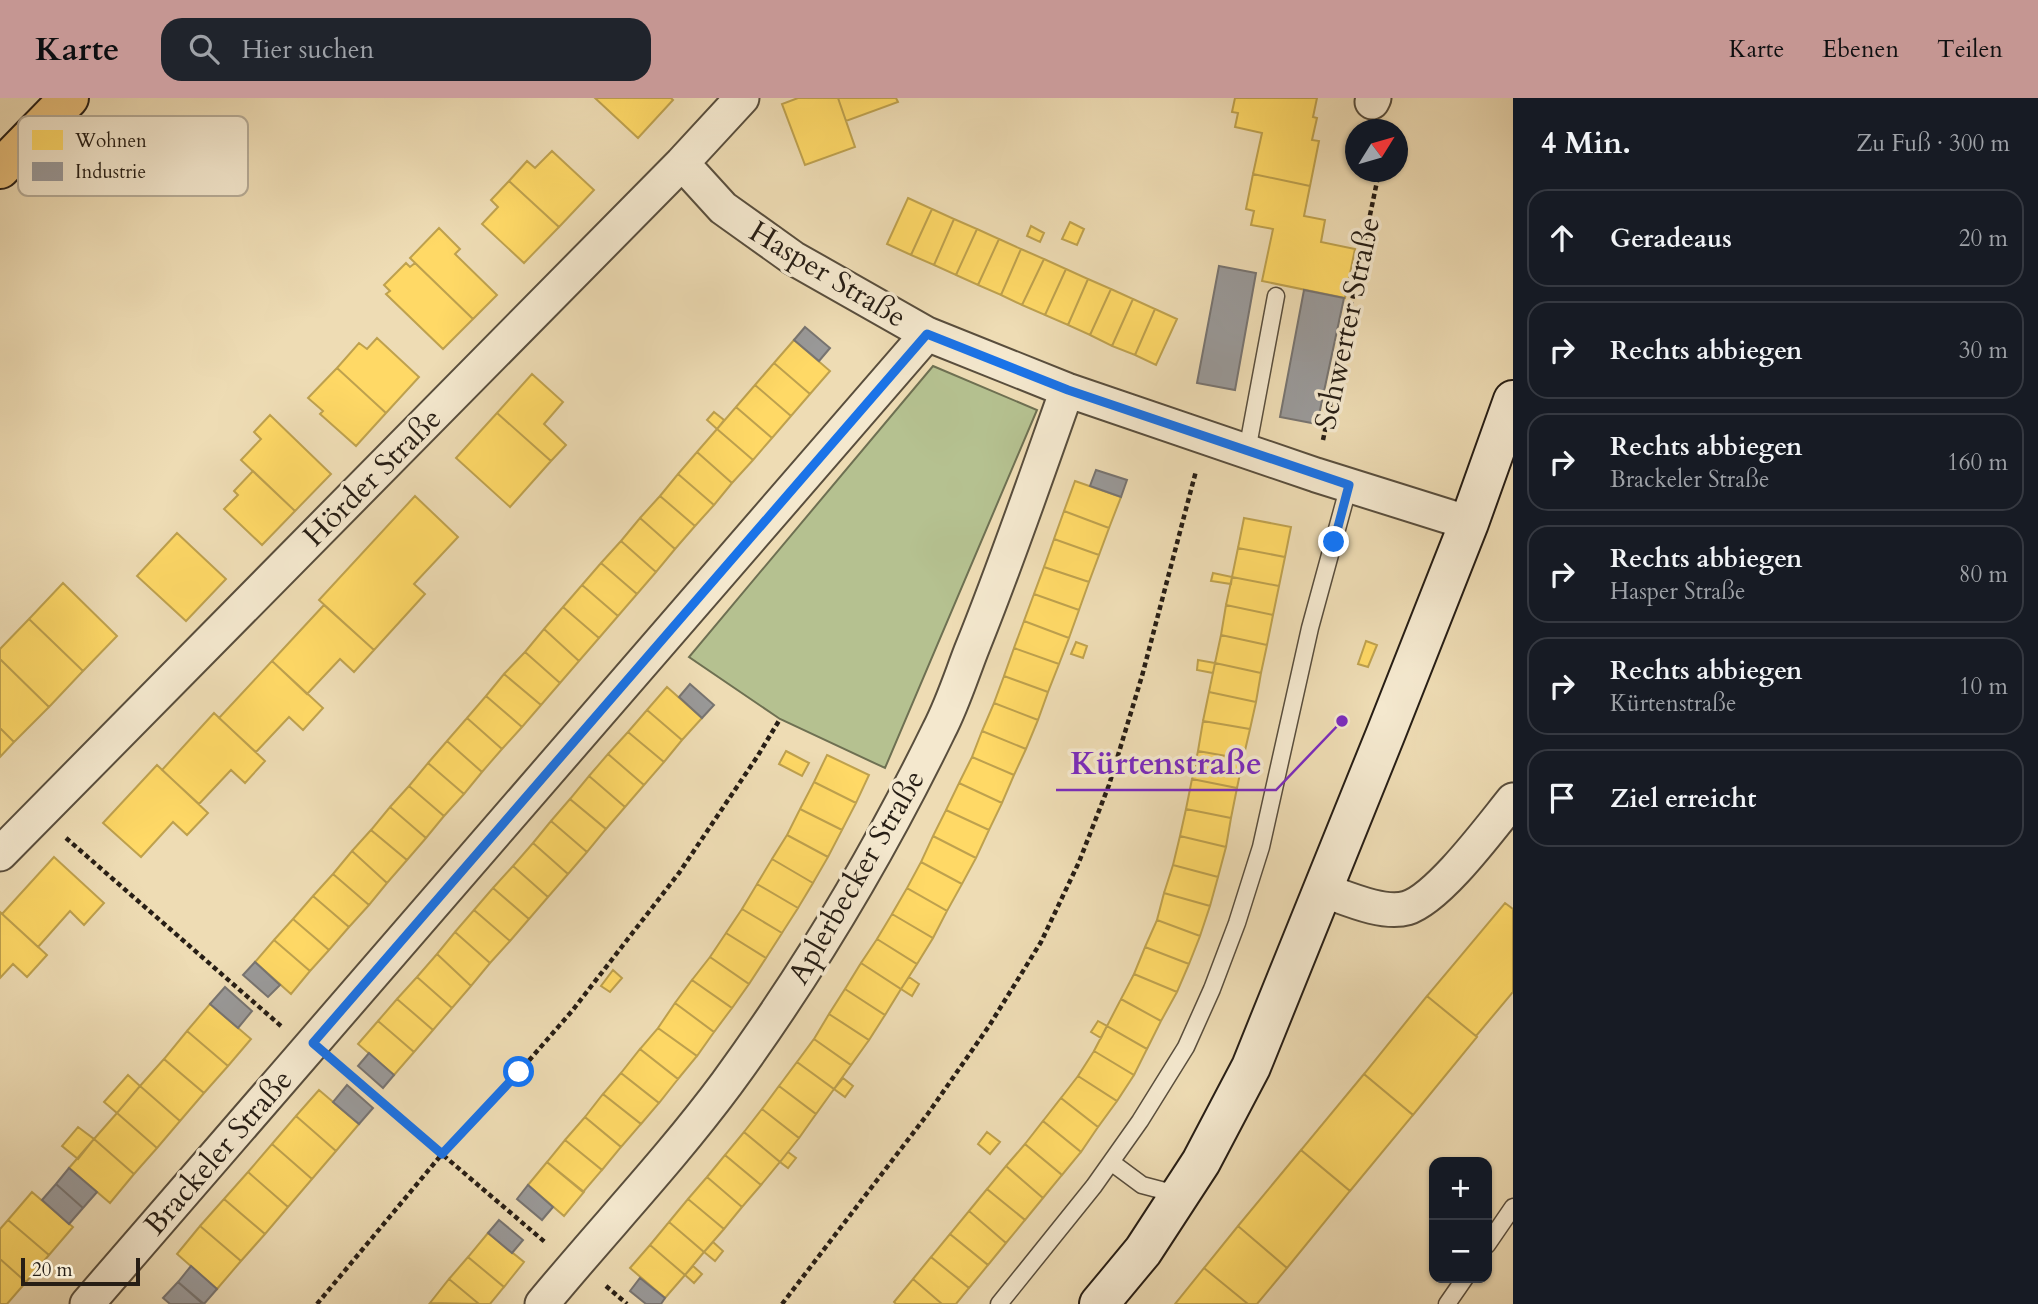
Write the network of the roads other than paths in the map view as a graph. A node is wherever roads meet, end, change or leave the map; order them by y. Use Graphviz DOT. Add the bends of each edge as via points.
graph roads {
  1 [pos="69,98"];
  2 [pos="742,98"];
  3 [pos="52,116"];
  4 [pos="18,150"];
  5 [pos="682,163"];
  6 [pos="0,169"];
  7 [pos="1276,296"];
  8 [pos="927,334"];
  9 [pos="1068,390"];
  10 [pos="1513,400"];
  11 [pos="1247,451"];
  12 [pos="1349,485"];
  13 [pos="1469,523"];
  14 [pos="1513,800"];
  15 [pos="0,854"];
  16 [pos="1323,890"];
  17 [pos="1111,1162"];
  18 [pos="1180,1195"];
  19 [pos="1513,1207"];
  20 [pos="1492,1238"];
  21 [pos="1462,1283"];
  22 [pos="87,1304"];
  23 [pos="542,1304"];
  24 [pos="999,1304"];
  25 [pos="1099,1304"];
  26 [pos="1447,1304"];
  1 -- 3 [label="highway"];
  2 -- 5 [label="street, Hörder Straße"];
  4 -- 6 [label="highway"];
  5 -- 8 [label="street, Hasper Straße" via="723,208 793,258"];
  5 -- 15 [label="street, Hörder Straße"];
  7 -- 11 [label="lane"];
  8 -- 9 [label="street, Hasper Straße"];
  8 -- 22 [label="street, Brackeler Straße"];
  9 -- 11 [label="street, Hasper Straße"];
  9 -- 23 [label="street, Aplerbecker Straße" via="940,729 831,929 726,1085"];
  10 -- 13 [label="main road"];
  11 -- 12 [label="street, Hasper Straße"];
  12 -- 13 [label="street, Hasper Straße"];
  12 -- 17 [label="lane" via="1310,628 1261,847 1237,923 1186,1046"];
  13 -- 16 [label="main road"];
  14 -- 16 [label="street" via="1449,877 1406,908 1372,907"];
  16 -- 18 [label="main road" via="1251,1067"];
  17 -- 18 [label="lane" via="1142,1185"];
  17 -- 24 [label="lane"];
  18 -- 25 [label="main road" via="1143,1251"];
  19 -- 20 [label="lane"];
  21 -- 26 [label="lane"];
}
